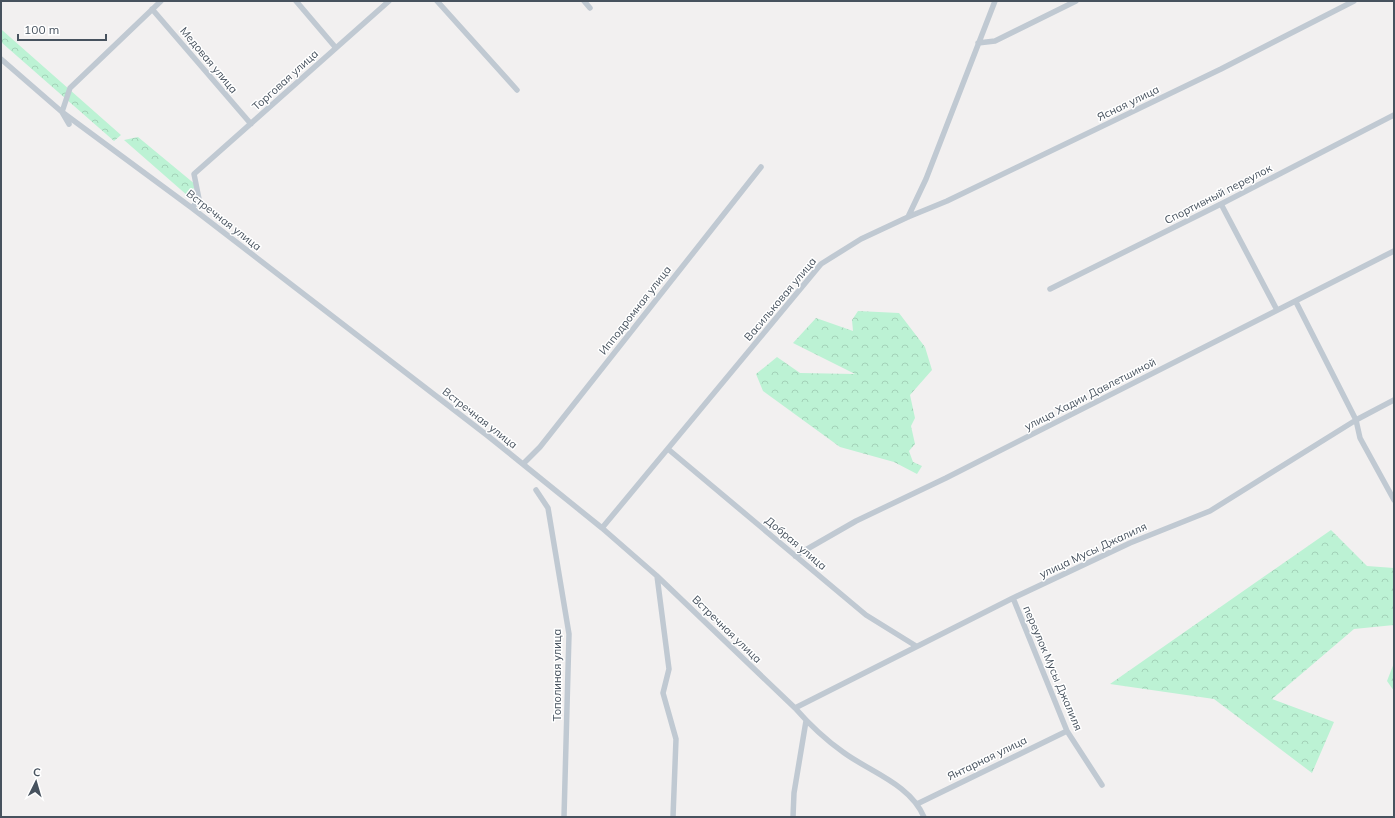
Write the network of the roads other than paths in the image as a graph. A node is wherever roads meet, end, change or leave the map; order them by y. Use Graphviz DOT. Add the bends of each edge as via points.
graph roads {
  1 [pos="161,1"];
  2 [pos="296,1"];
  3 [pos="388,1"];
  4 [pos="437,1"];
  5 [pos="584,1"];
  6 [pos="995,1"];
  7 [pos="1076,1"];
  8 [pos="1354,1"];
  9 [pos="152,8"];
  10 [pos="590,8"];
  11 [pos="978,43"];
  12 [pos="336,48"];
  13 [pos="1,59"];
  14 [pos="517,90"];
  15 [pos="62,112"];
  16 [pos="1394,115"];
  17 [pos="69,124"];
  18 [pos="251,124"];
  19 [pos="762,167"];
  20 [pos="1221,204"];
  21 [pos="192,208"];
  22 [pos="908,217"];
  23 [pos="1394,251"];
  24 [pos="1050,288"];
  25 [pos="1296,302"];
  26 [pos="1278,310"];
  27 [pos="1394,400"];
  28 [pos="1356,420"];
  29 [pos="668,449"];
  30 [pos="523,464"];
  31 [pos="536,490"];
  32 [pos="1394,500"];
  33 [pos="602,528"];
  34 [pos="795,556"];
  35 [pos="657,576"];
  36 [pos="1013,598"];
  37 [pos="916,646"];
  38 [pos="795,708"];
  39 [pos="806,721"];
  40 [pos="1067,730"];
  41 [pos="1102,785"];
  42 [pos="917,804"];
  43 [pos="564,817"];
  44 [pos="673,817"];
  45 [pos="793,817"];
  46 [pos="924,817"];
  1 -- 9 [label="street"];
  2 -- 12 [label="street"];
  3 -- 12 [label="street, Торговая улица"];
  4 -- 14 [label="street"];
  5 -- 10 [label="street"];
  6 -- 11 [label="street"];
  7 -- 11 [label="street" via="995,41"];
  8 -- 22 [label="street, Ясная улица" via="1186,86 947,201"];
  9 -- 15 [label="street" via="70,88"];
  9 -- 18 [label="street, Медовая улица"];
  11 -- 22 [label="street" via="926,179"];
  12 -- 18 [label="street, Торговая улица"];
  13 -- 15 [label="street, Встречная улица"];
  15 -- 17 [label="street"];
  15 -- 21 [label="street, Встречная улица"];
  16 -- 20 [label="street, Спортивный переулок"];
  18 -- 21 [label="street, Торговая улица" via="194,174 199,199"];
  19 -- 30 [label="street, Ипподромная улица" via="540,447"];
  20 -- 24 [label="street, Спортивный переулок"];
  20 -- 26 [label="street"];
  21 -- 30 [label="street, Встречная улица"];
  22 -- 29 [label="street, Васильковая улица" via="860,239 821,264"];
  23 -- 25 [label="street, улица Хадии Давлетшиной"];
  25 -- 26 [label="street, улица Хадии Давлетшиной"];
  25 -- 28 [label="street"];
  26 -- 34 [label="street, улица Хадии Давлетшиной" via="856,521"];
  27 -- 28 [label="street, улица Мусы Джалиля"];
  28 -- 32 [label="street" via="1360,438"];
  28 -- 36 [label="street, улица Мусы Джалиля" via="1210,510 1130,543"];
  29 -- 33 [label="street, Васильковая улица"];
  29 -- 34 [label="street, Добрая улица"];
  30 -- 33 [label="street, Встречная улица"];
  31 -- 43 [label="street, Тополиная улица" via="548,508 569,634"];
  33 -- 35 [label="street, Встречная улица"];
  34 -- 37 [label="street, Добрая улица" via="866,615"];
  35 -- 38 [label="street, Встречная улица"];
  35 -- 44 [label="street" via="669,668 664,693 676,740"];
  36 -- 37 [label="street, улица Мусы Джалиля"];
  36 -- 40 [label="street, переулок Мусы Джалиля"];
  37 -- 38 [label="street, улица Мусы Джалиля"];
  38 -- 39 [label="street, Встречная улица"];
  39 -- 42 [label="street, Встречная улица" via="843,752 900,787"];
  39 -- 45 [label="street" via="794,793"];
  40 -- 41 [label="street, переулок Мусы Джалиля"];
  40 -- 42 [label="street, Янтарная улица"];
  42 -- 46 [label="street, Встречная улица"];
}
